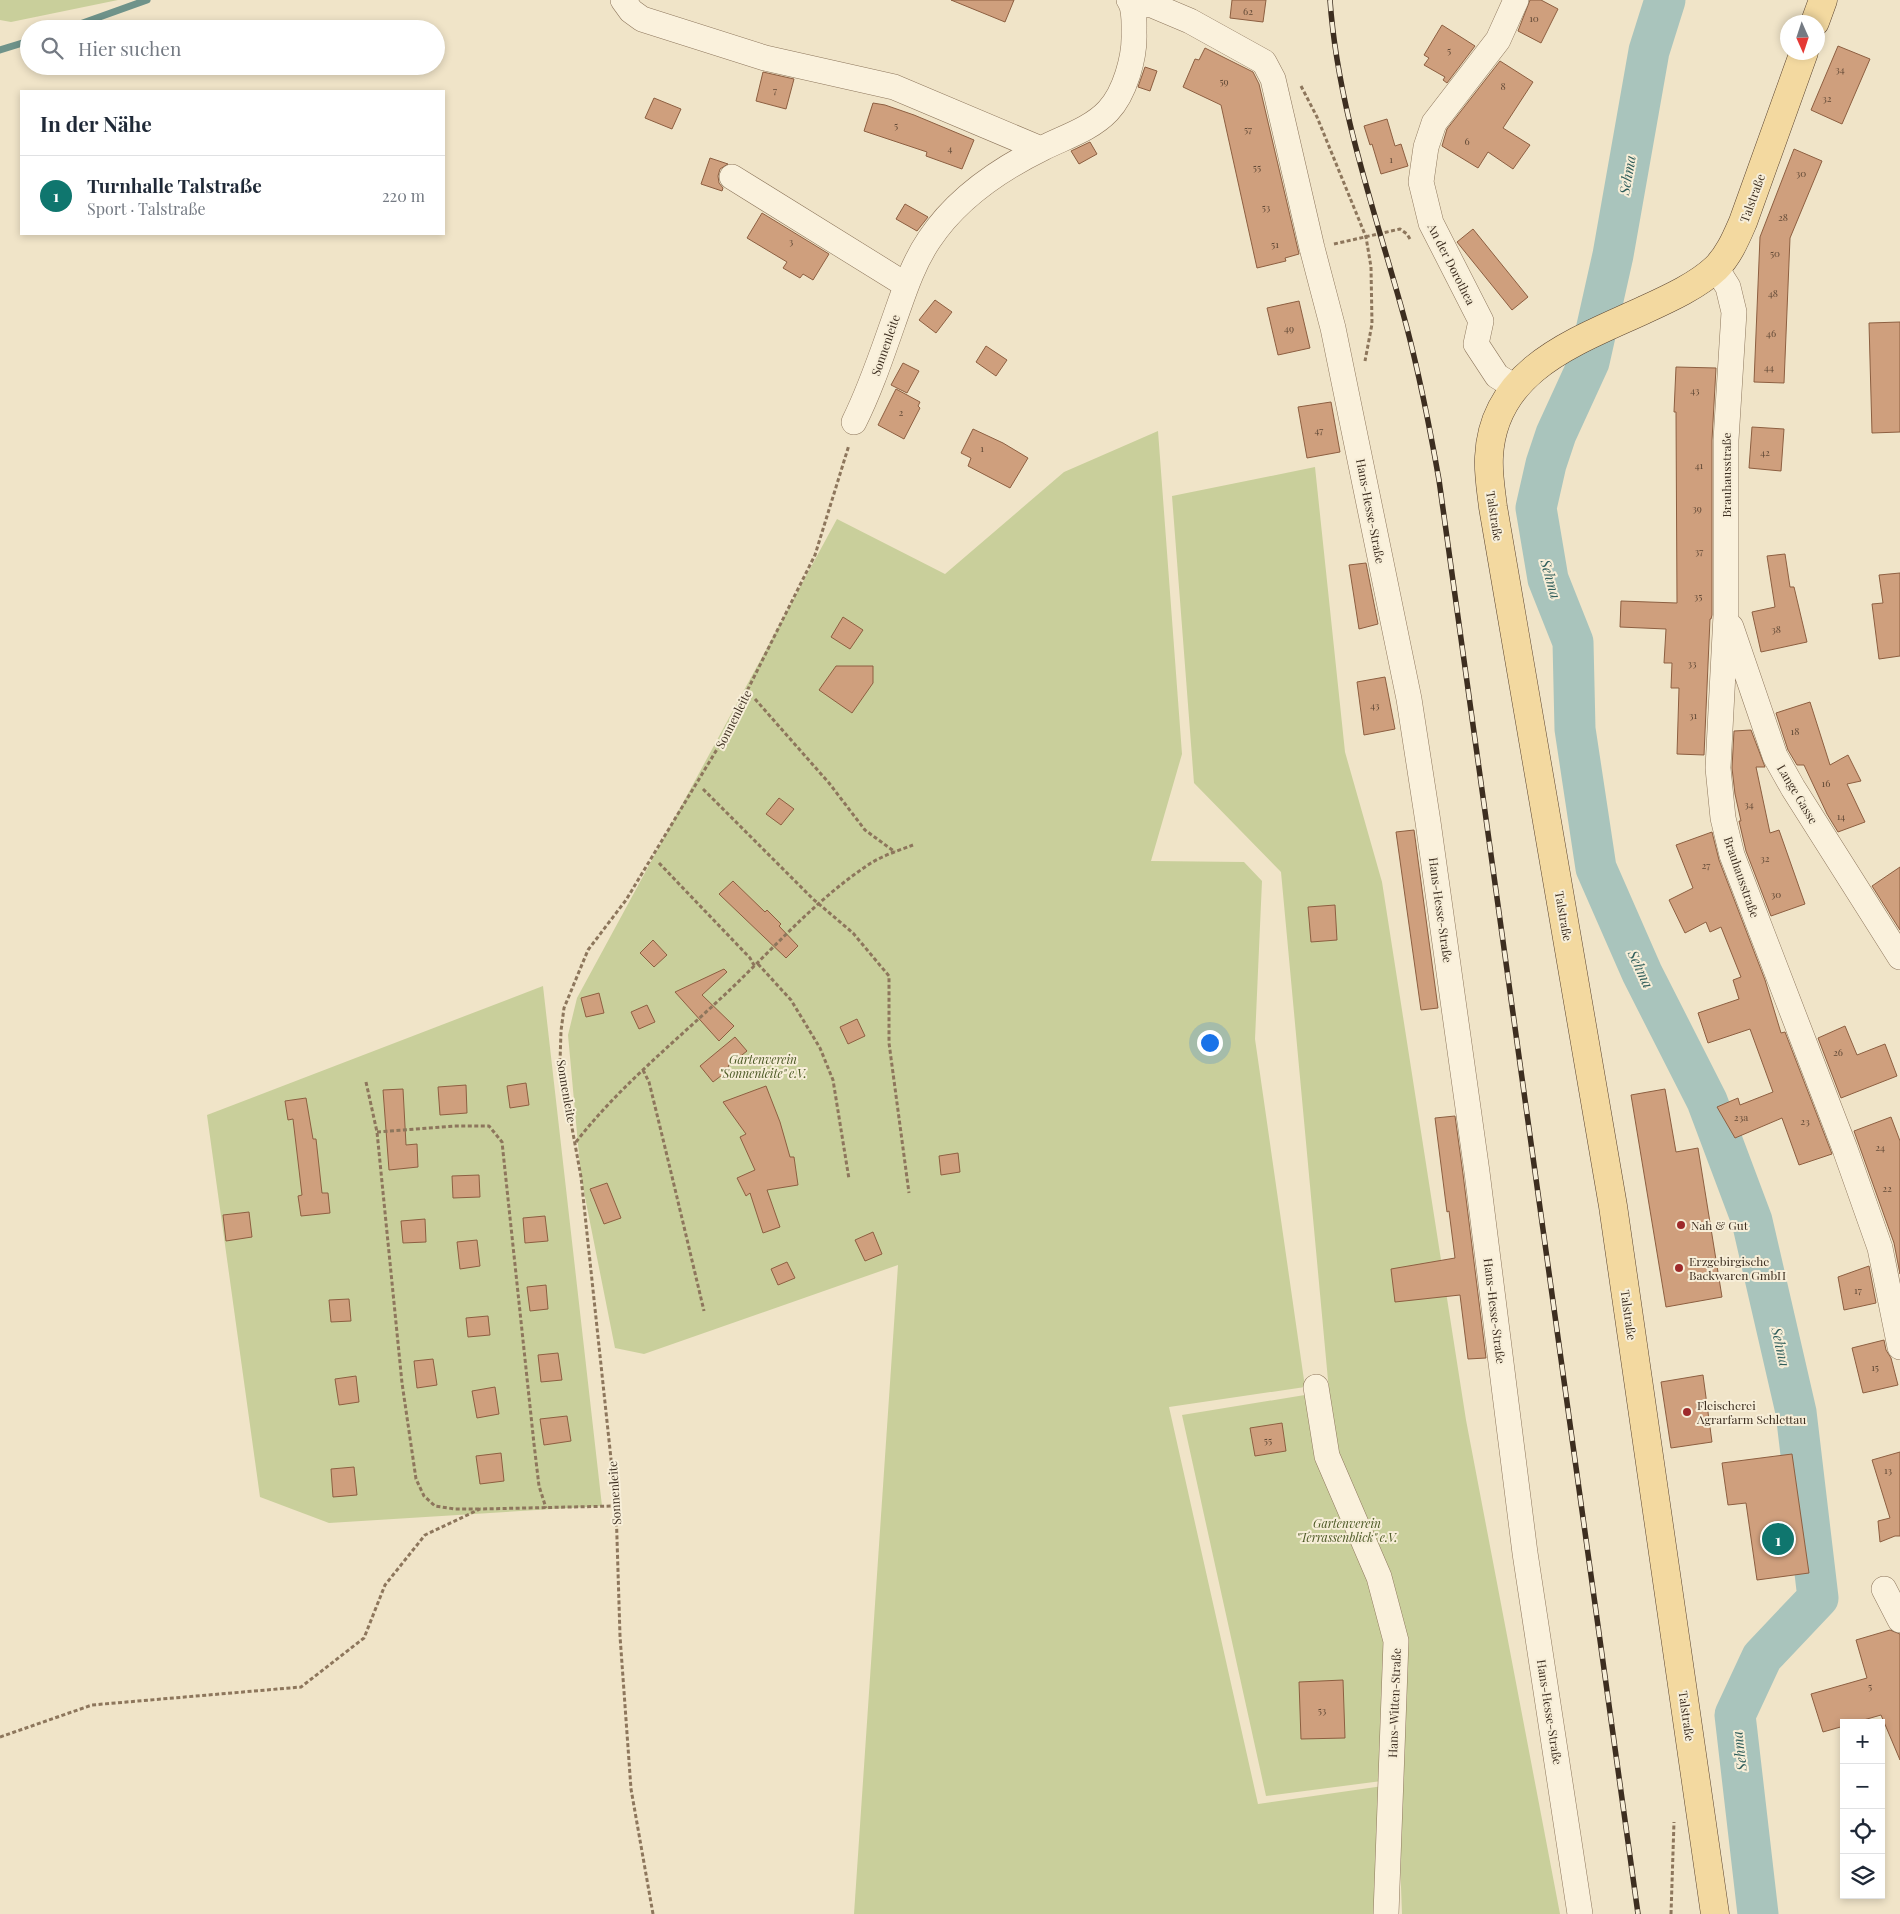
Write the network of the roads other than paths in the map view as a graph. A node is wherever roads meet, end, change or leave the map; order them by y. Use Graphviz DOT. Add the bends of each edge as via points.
graph roads {
  1 [pos="623,0"];
  2 [pos="1516,0"];
  3 [pos="1823,0"];
  4 [pos="1130,1"];
  5 [pos="1818,15"];
  6 [pos="1801,60"];
  7 [pos="1040,149"];
  8 [pos="732,177"];
  9 [pos="1716,268"];
  10 [pos="906,285"];
  11 [pos="1515,387"];
  12 [pos="854,422"];
  13 [pos="1726,615"];
  14 [pos="1900,957"];
  15 [pos="1900,1347"];
  16 [pos="1316,1387"];
  17 [pos="1884,1589"];
  18 [pos="1900,1620"];
  19 [pos="1386,1914"];
  20 [pos="1580,1914"];
  21 [pos="1716,1914"];
  1 -- 7 [label="street" via="642,19 765,58 894,87"];
  2 -- 11 [label="street, An der Dorothea" via="1498,40 1434,123 1426,147 1422,182 1431,223 1481,321 1476,344 1497,376"];
  3 -- 5 [label="main road"];
  4 -- 7 [label="street, Sonnenleite" via="1134,42 1129,73 1116,99 1109,110 1092,124"];
  4 -- 20 [label="street, Hans-Hesse-Straße" via="1152,5 1190,21 1264,62 1273,79 1333,328 1415,736 1476,1163 1525,1553"];
  6 -- 9 [label="main road, Talstraße" via="1743,222 1732,247"];
  7 -- 10 [label="street, Sonnenleite" via="983,183 958,206 929,240"];
  8 -- 10 [label="street"];
  9 -- 11 [label="main road, Talstraße" via="1651,307 1563,347"];
  9 -- 13 [label="street, Brauhausstraße" via="1728,287 1734,312 1726,440"];
  10 -- 12 [label="street, Sonnenleite" via="868,394"];
  11 -- 21 [label="main road, Talstraße" via="1504,403 1492,432 1489,457 1493,506 1613,1206"];
  13 -- 14 [label="street, Lange Gasse" via="1775,756"];
  13 -- 15 [label="street, Brauhausstraße" via="1718,768 1723,818 1732,855 1880,1248"];
  16 -- 19 [label="street, Hans-Witten-Straße" via="1327,1456 1379,1577 1396,1641"];
  17 -- 18 [label="street"];
}
